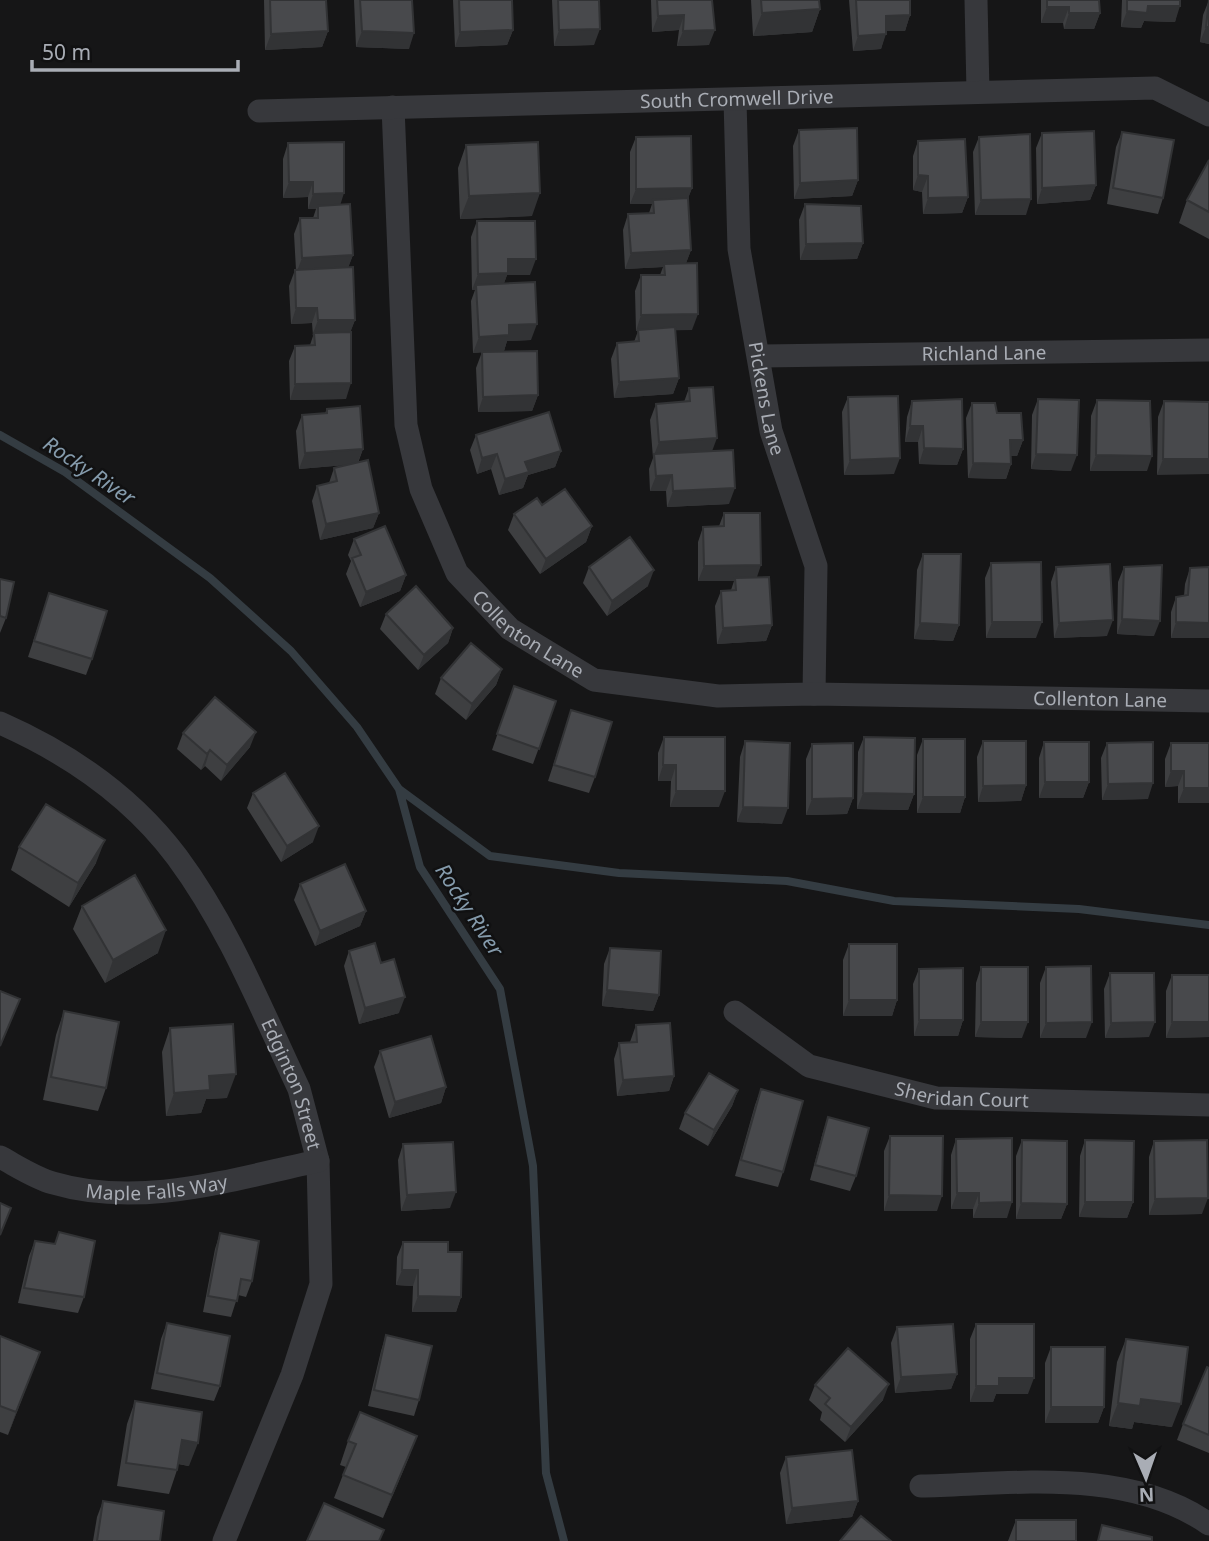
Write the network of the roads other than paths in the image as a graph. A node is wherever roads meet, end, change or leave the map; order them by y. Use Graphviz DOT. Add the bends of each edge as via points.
graph roads {
  1 [pos="976,0"];
  2 [pos="978,92"];
  3 [pos="735,100"];
  4 [pos="393,107"];
  5 [pos="259,111"];
  6 [pos="1209,115"];
  7 [pos="1209,349"];
  8 [pos="760,356"];
  9 [pos="814,694"];
  10 [pos="1209,701"];
  11 [pos="0,723"];
  12 [pos="735,1012"];
  13 [pos="1209,1105"];
  14 [pos="0,1157"];
  15 [pos="318,1161"];
  16 [pos="921,1486"];
  17 [pos="1209,1524"];
  18 [pos="224,1541"];
  1 -- 2 [label="street"];
  2 -- 3 [label="street, South Cromwell Drive"];
  2 -- 6 [label="street, South Cromwell Drive" via="1155,88"];
  3 -- 4 [label="street, South Cromwell Drive"];
  3 -- 8 [label="street, Pickens Lane" via="739,249"];
  4 -- 5 [label="street, South Cromwell Drive"];
  4 -- 9 [label="street, Collenton Lane" via="406,425 421,489 457,573 510,629 594,680 718,696"];
  7 -- 8 [label="street, Richland Lane"];
  8 -- 9 [label="street, Pickens Lane" via="771,430 816,566"];
  9 -- 10 [label="street, Collenton Lane"];
  11 -- 15 [label="street, Edginton Street" via="85,768 151,827 177,858 219,925 299,1089"];
  12 -- 13 [label="street, Sheridan Court" via="810,1066 936,1098"];
  14 -- 15 [label="street, Maple Falls Way" via="52,1183 136,1194 177,1191"];
  15 -- 18 [label="street, Edginton Street" via="321,1284 292,1375"];
  16 -- 17 [label="street" via="1108,1486 1158,1498"];
}
